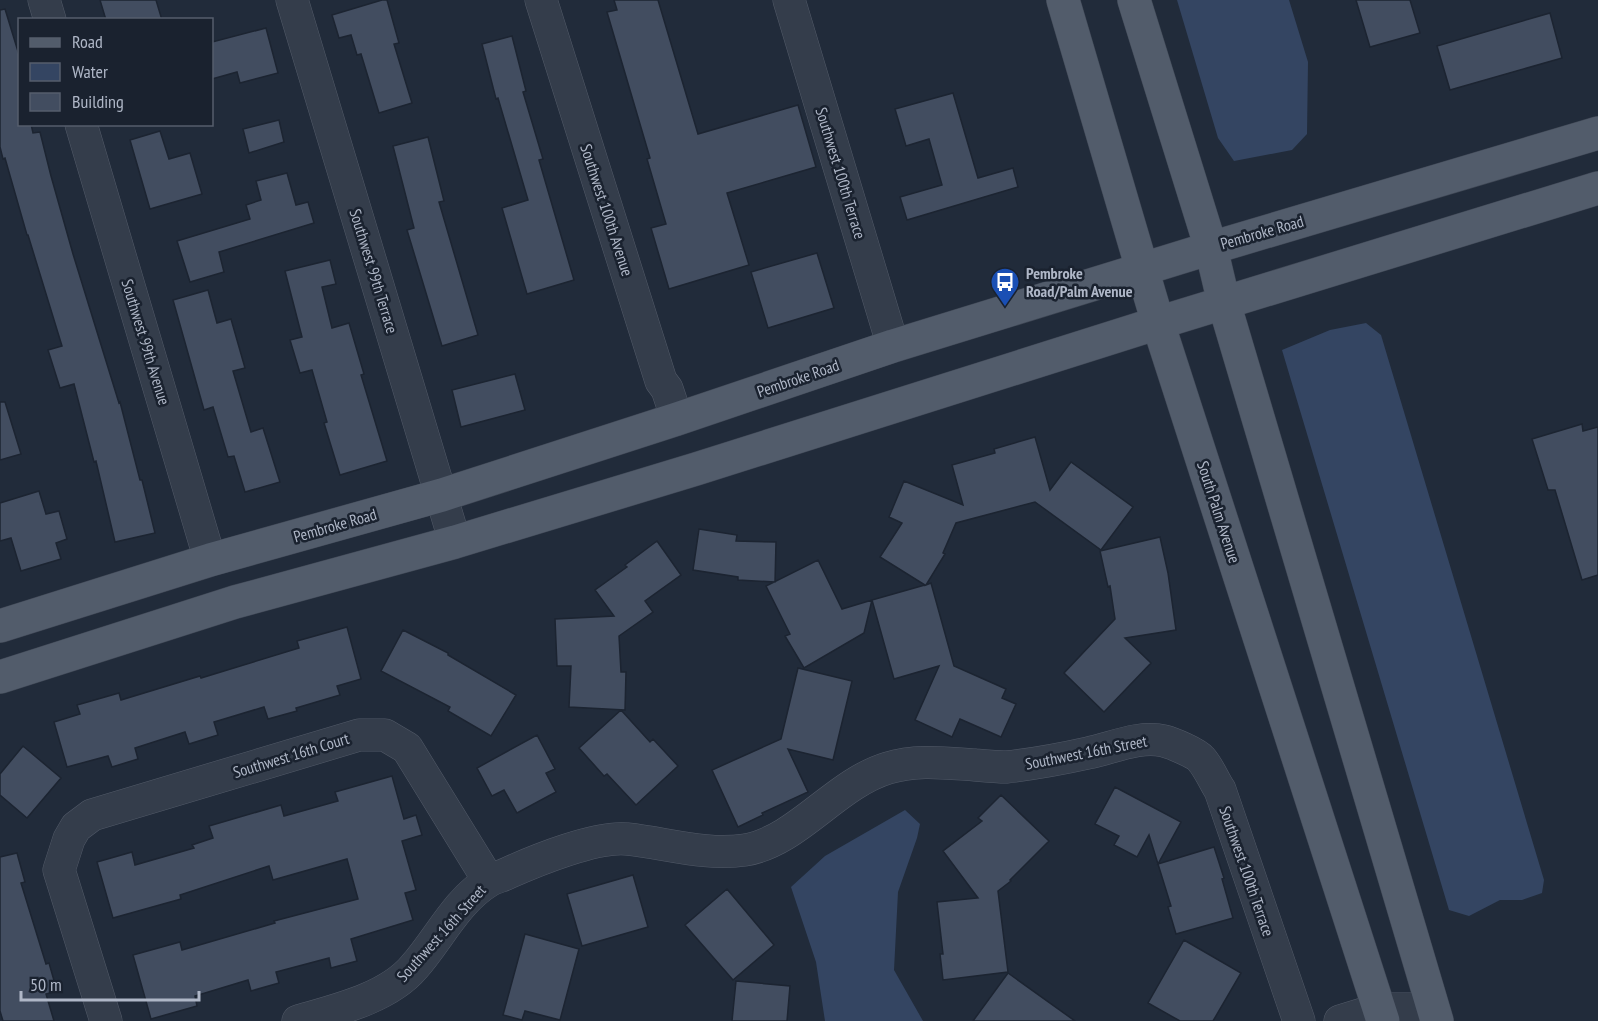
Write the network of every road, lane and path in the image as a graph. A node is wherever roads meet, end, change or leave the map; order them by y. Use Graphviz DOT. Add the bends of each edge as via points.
graph roads {
  1 [pos="44,0"];
  2 [pos="292,0"];
  3 [pos="541,0"];
  4 [pos="789,0"];
  5 [pos="1063,0"];
  6 [pos="1134,0"];
  7 [pos="49,18"];
  8 [pos="82,126"];
  9 [pos="1598,133"];
  10 [pos="1598,188"];
  11 [pos="1210,248"];
  12 [pos="1142,269"];
  13 [pos="1224,303"];
  14 [pos="1158,323"];
  15 [pos="893,346"];
  16 [pos="677,419"];
  17 [pos="442,495"];
  18 [pos="455,542"];
  19 [pos="210,560"];
  20 [pos="0,626"];
  21 [pos="0,677"];
  22 [pos="1168,742"];
  23 [pos="489,881"];
  24 [pos="1381,1015"];
  25 [pos="1428,1017"];
  26 [pos="106,1021"];
  27 [pos="298,1021"];
  28 [pos="1299,1021"];
  29 [pos="1340,1021"];
  1 -- 7 [label="street"];
  2 -- 17 [label="street, Southwest 99th Terrace"];
  3 -- 16 [label="street, Southwest 100th Avenue"];
  4 -- 15 [label="street, Southwest 100th Terrace"];
  5 -- 12 [label="main road, South Palm Avenue"];
  6 -- 11 [label="main road"];
  8 -- 19 [label="street, Southwest 99th Avenue"];
  9 -- 11 [label="main road, Pembroke Road"];
  10 -- 13 [label="main road"];
  11 -- 12 [label="main road, Pembroke Road"];
  11 -- 13 [label="main road"];
  12 -- 14 [label="main road, South Palm Avenue"];
  12 -- 15 [label="main road, Pembroke Road"];
  13 -- 14 [label="main road"];
  13 -- 25 [label="main road"];
  14 -- 18 [label="main road"];
  14 -- 24 [label="main road, South Palm Avenue"];
  15 -- 16 [label="main road, Pembroke Road"];
  16 -- 17 [label="main road, Pembroke Road"];
  17 -- 18 [label="street, Southwest 99th Terrace"];
  17 -- 19 [label="main road, Pembroke Road"];
  18 -- 21 [label="main road" via="235,602"];
  19 -- 20 [label="main road, Pembroke Road"];
  22 -- 23 [label="street, Southwest 16th Street" via="1137,741 1004,767 938,762 887,768 839,793 771,842 746,850 719,851 613,839 562,852"];
  22 -- 28 [label="street, Southwest 100th Terrace" via="1200,758 1220,790"];
  23 -- 26 [label="street, Southwest 16th Court" via="407,748 385,735 359,735 92,815 76,827 59,870"];
  23 -- 27 [label="street, Southwest 16th Street" via="470,897 413,968 395,984 366,999"];
  24 -- 25 [label="street"];
  24 -- 29 [label="street"];
}
